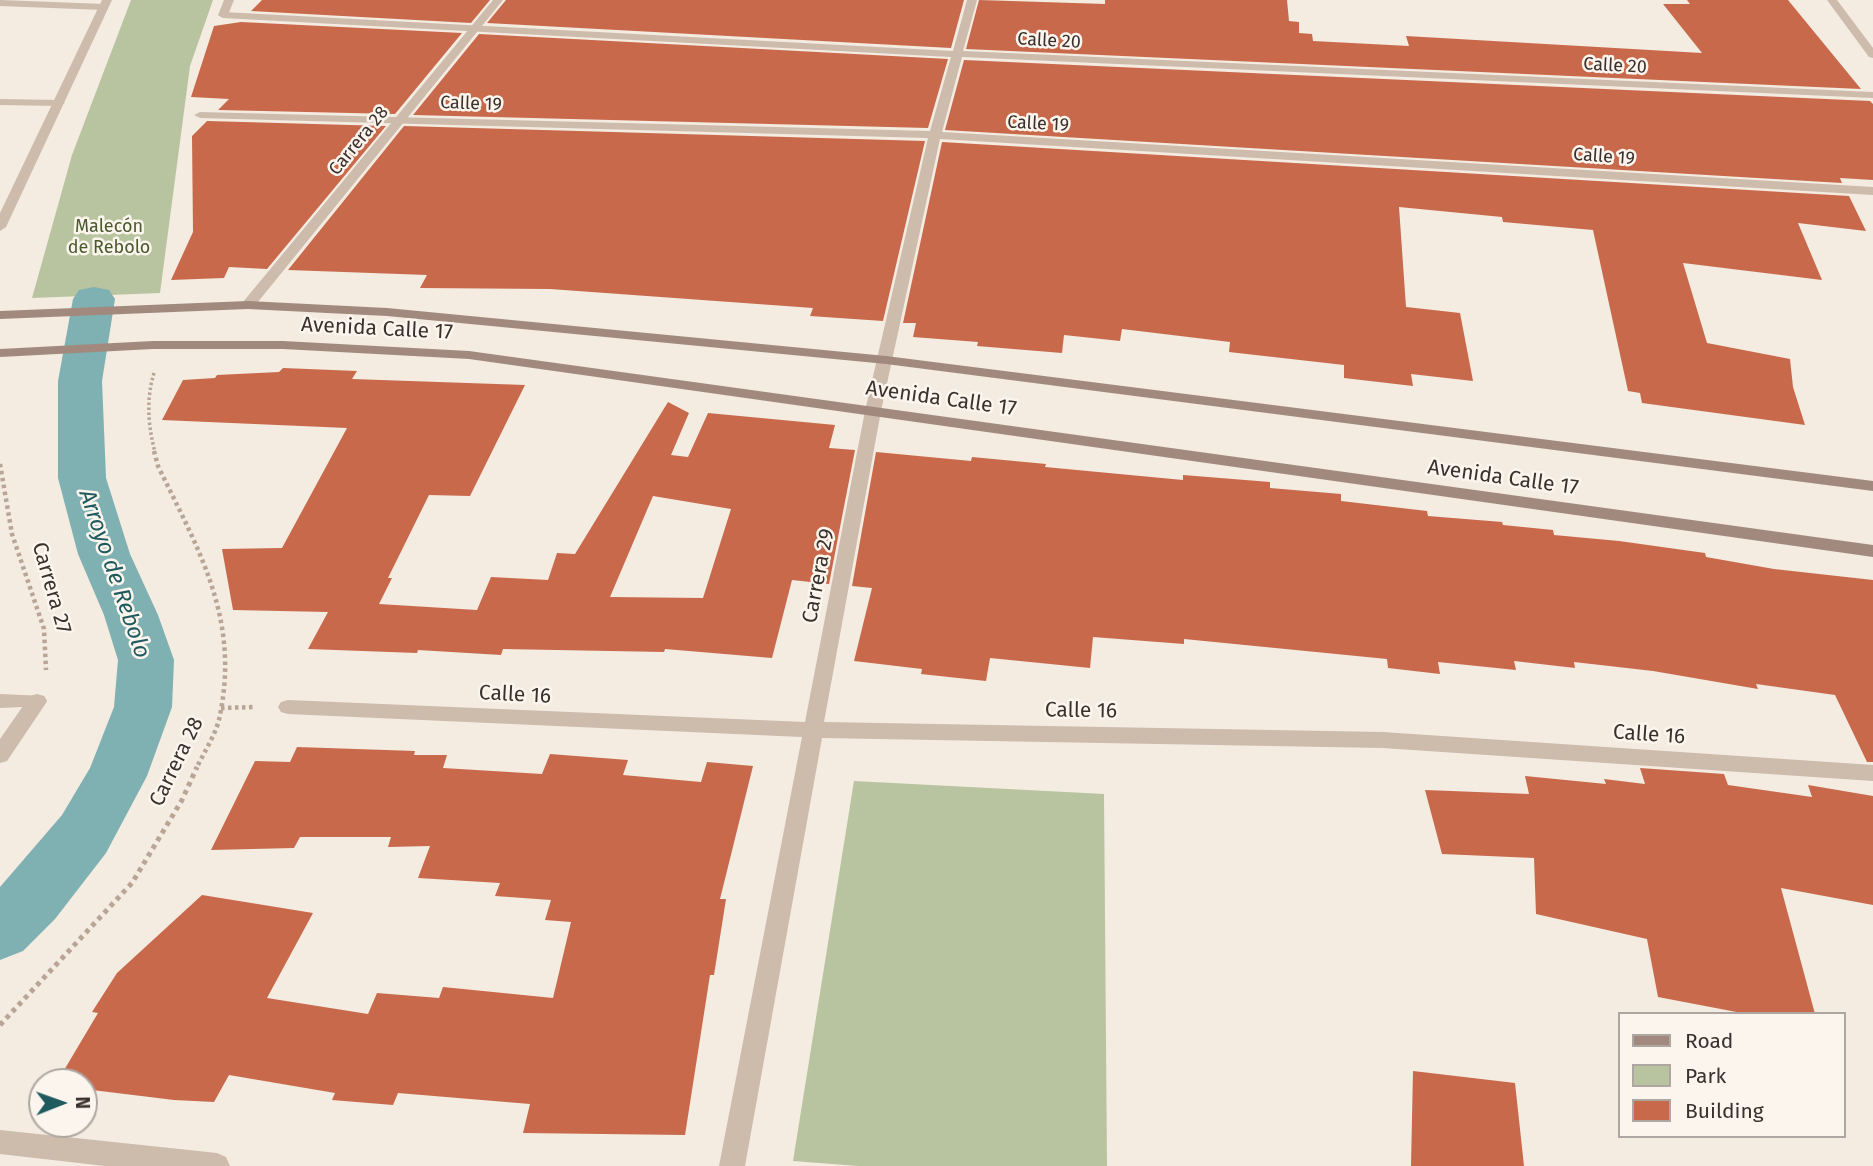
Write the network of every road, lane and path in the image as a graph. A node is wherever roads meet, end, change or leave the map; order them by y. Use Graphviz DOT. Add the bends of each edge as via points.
graph roads {
  1 [pos="229,0"];
  2 [pos="498,0"];
  3 [pos="972,0"];
  4 [pos="1832,0"];
  5 [pos="0,3"];
  6 [pos="105,4"];
  7 [pos="471,30"];
  8 [pos="958,54"];
  9 [pos="1873,55"];
  10 [pos="1873,95"];
  11 [pos="0,102"];
  12 [pos="59,103"];
  13 [pos="200,115"];
  14 [pos="400,119"];
  15 [pos="935,135"];
  16 [pos="1873,191"];
  17 [pos="0,228"];
  18 [pos="248,305"];
  19 [pos="0,315"];
  20 [pos="158,345"];
  21 [pos="0,353"];
  22 [pos="886,360"];
  23 [pos="873,411"];
  24 [pos="0,464"];
  25 [pos="1873,486"];
  26 [pos="1873,551"];
  27 [pos="0,701"];
  28 [pos="37,701"];
  29 [pos="288,707"];
  30 [pos="813,730"];
  31 [pos="0,755"];
  32 [pos="1873,773"];
  33 [pos="0,1025"];
  34 [pos="0,1142"];
  35 [pos="217,1166"];
  36 [pos="732,1166"];
  1 -- 7 [label="street, Calle 20" via="223,15"];
  2 -- 7 [label="street, Carrera 28"];
  3 -- 8 [label="street, Carrera 29"];
  4 -- 9 [label="street"];
  5 -- 6 [label="street"];
  6 -- 12 [label="street"];
  7 -- 8 [label="street, Calle 20"];
  7 -- 14 [label="street, Carrera 28"];
  8 -- 10 [label="street, Calle 20"];
  8 -- 15 [label="street, Carrera 29"];
  11 -- 12 [label="street"];
  12 -- 17 [label="street"];
  13 -- 14 [label="street, Calle 19"];
  14 -- 15 [label="street, Calle 19"];
  14 -- 18 [label="street, Carrera 28"];
  15 -- 16 [label="street, Calle 19"];
  15 -- 22 [label="street, Carrera 29"];
  18 -- 19 [label="main road, Avenida Calle 17"];
  18 -- 22 [label="main road, Avenida Calle 17" via="387,312"];
  20 -- 21 [label="main road, Avenida Calle 17"];
  20 -- 23 [label="main road, Avenida Calle 17" via="283,345 469,355"];
  20 -- 33 [label="path, Carrera 28" via="148,391 150,433 158,466 209,574 221,617 225,665 220,717 183,800 132,883"];
  22 -- 23 [label="street, Carrera 29"];
  22 -- 25 [label="main road, Avenida Calle 17"];
  23 -- 26 [label="main road, Avenida Calle 17"];
  23 -- 30 [label="street, Carrera 29"];
  24 -- 28 [label="path, Carrera 27" via="12,534 44,629 46,668"];
  27 -- 28 [label="street"];
  28 -- 31 [label="street"];
  29 -- 30 [label="street, Calle 16"];
  30 -- 32 [label="street, Calle 16" via="1383,740"];
  30 -- 36 [label="street, Carrera 29"];
  34 -- 35 [label="street"];
}
